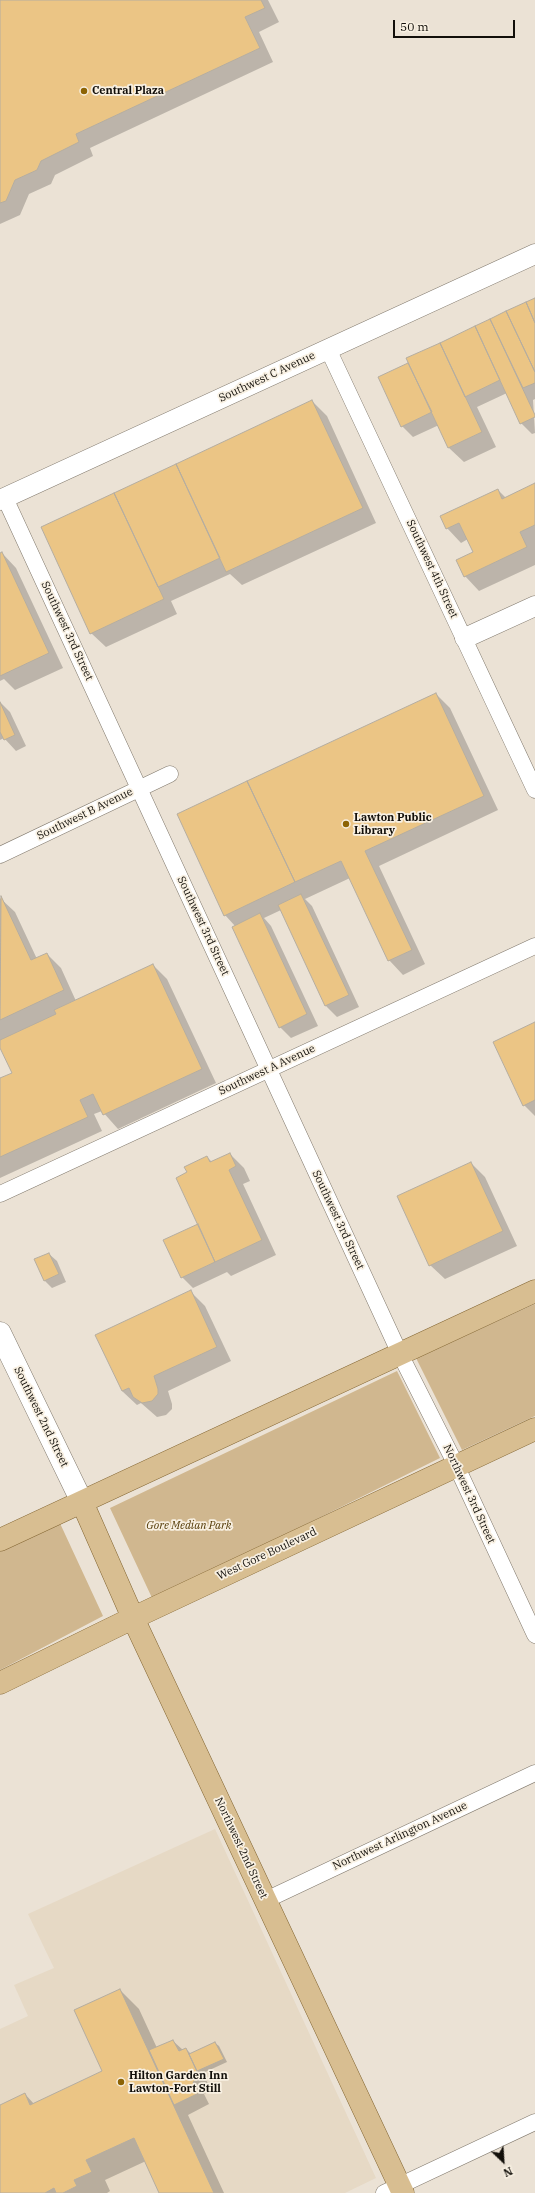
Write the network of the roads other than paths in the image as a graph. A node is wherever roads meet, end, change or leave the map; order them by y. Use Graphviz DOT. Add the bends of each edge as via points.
graph roads {
  1 [pos="535,254"];
  2 [pos="328,349"];
  3 [pos="2,499"];
  4 [pos="535,606"];
  5 [pos="465,638"];
  6 [pos="170,774"];
  7 [pos="139,788"];
  8 [pos="535,790"];
  9 [pos="0,855"];
  10 [pos="535,946"];
  11 [pos="269,1069"];
  12 [pos="0,1194"];
  13 [pos="535,1291"];
  14 [pos="0,1333"];
  15 [pos="400,1354"];
  16 [pos="535,1429"];
  17 [pos="456,1465"];
  18 [pos="82,1502"];
  19 [pos="0,1540"];
  20 [pos="133,1618"];
  21 [pos="535,1635"];
  22 [pos="0,1683"];
  23 [pos="535,1773"];
  24 [pos="266,1900"];
  25 [pos="535,2122"];
  26 [pos="396,2190"];
  1 -- 2 [label="street, Southwest C Avenue"];
  2 -- 3 [label="street, Southwest C Avenue"];
  2 -- 5 [label="street, Southwest 4th Street"];
  3 -- 7 [label="street, Southwest 3rd Street"];
  4 -- 5 [label="street"];
  5 -- 8 [label="street, Southwest 4th Street"];
  6 -- 7 [label="street, Southwest B Avenue"];
  7 -- 9 [label="street, Southwest B Avenue"];
  7 -- 11 [label="street, Southwest 3rd Street"];
  10 -- 11 [label="street, Southwest A Avenue"];
  11 -- 12 [label="street, Southwest A Avenue"];
  11 -- 15 [label="street, Southwest 3rd Street"];
  13 -- 15 [label="main road"];
  14 -- 18 [label="main road, Southwest 2nd Street"];
  15 -- 17 [label="street, Northwest 3rd Street"];
  15 -- 18 [label="main road"];
  16 -- 17 [label="main road, West Gore Boulevard"];
  17 -- 20 [label="main road, West Gore Boulevard"];
  17 -- 21 [label="street, Northwest 3rd Street"];
  18 -- 19 [label="main road"];
  18 -- 20 [label="main road, Northwest 2nd Street"];
  20 -- 22 [label="main road, West Gore Boulevard"];
  20 -- 24 [label="main road, Northwest 2nd Street"];
  23 -- 24 [label="street, Northwest Arlington Avenue"];
  24 -- 26 [label="main road, Northwest 2nd Street"];
  25 -- 26 [label="street"];
}
